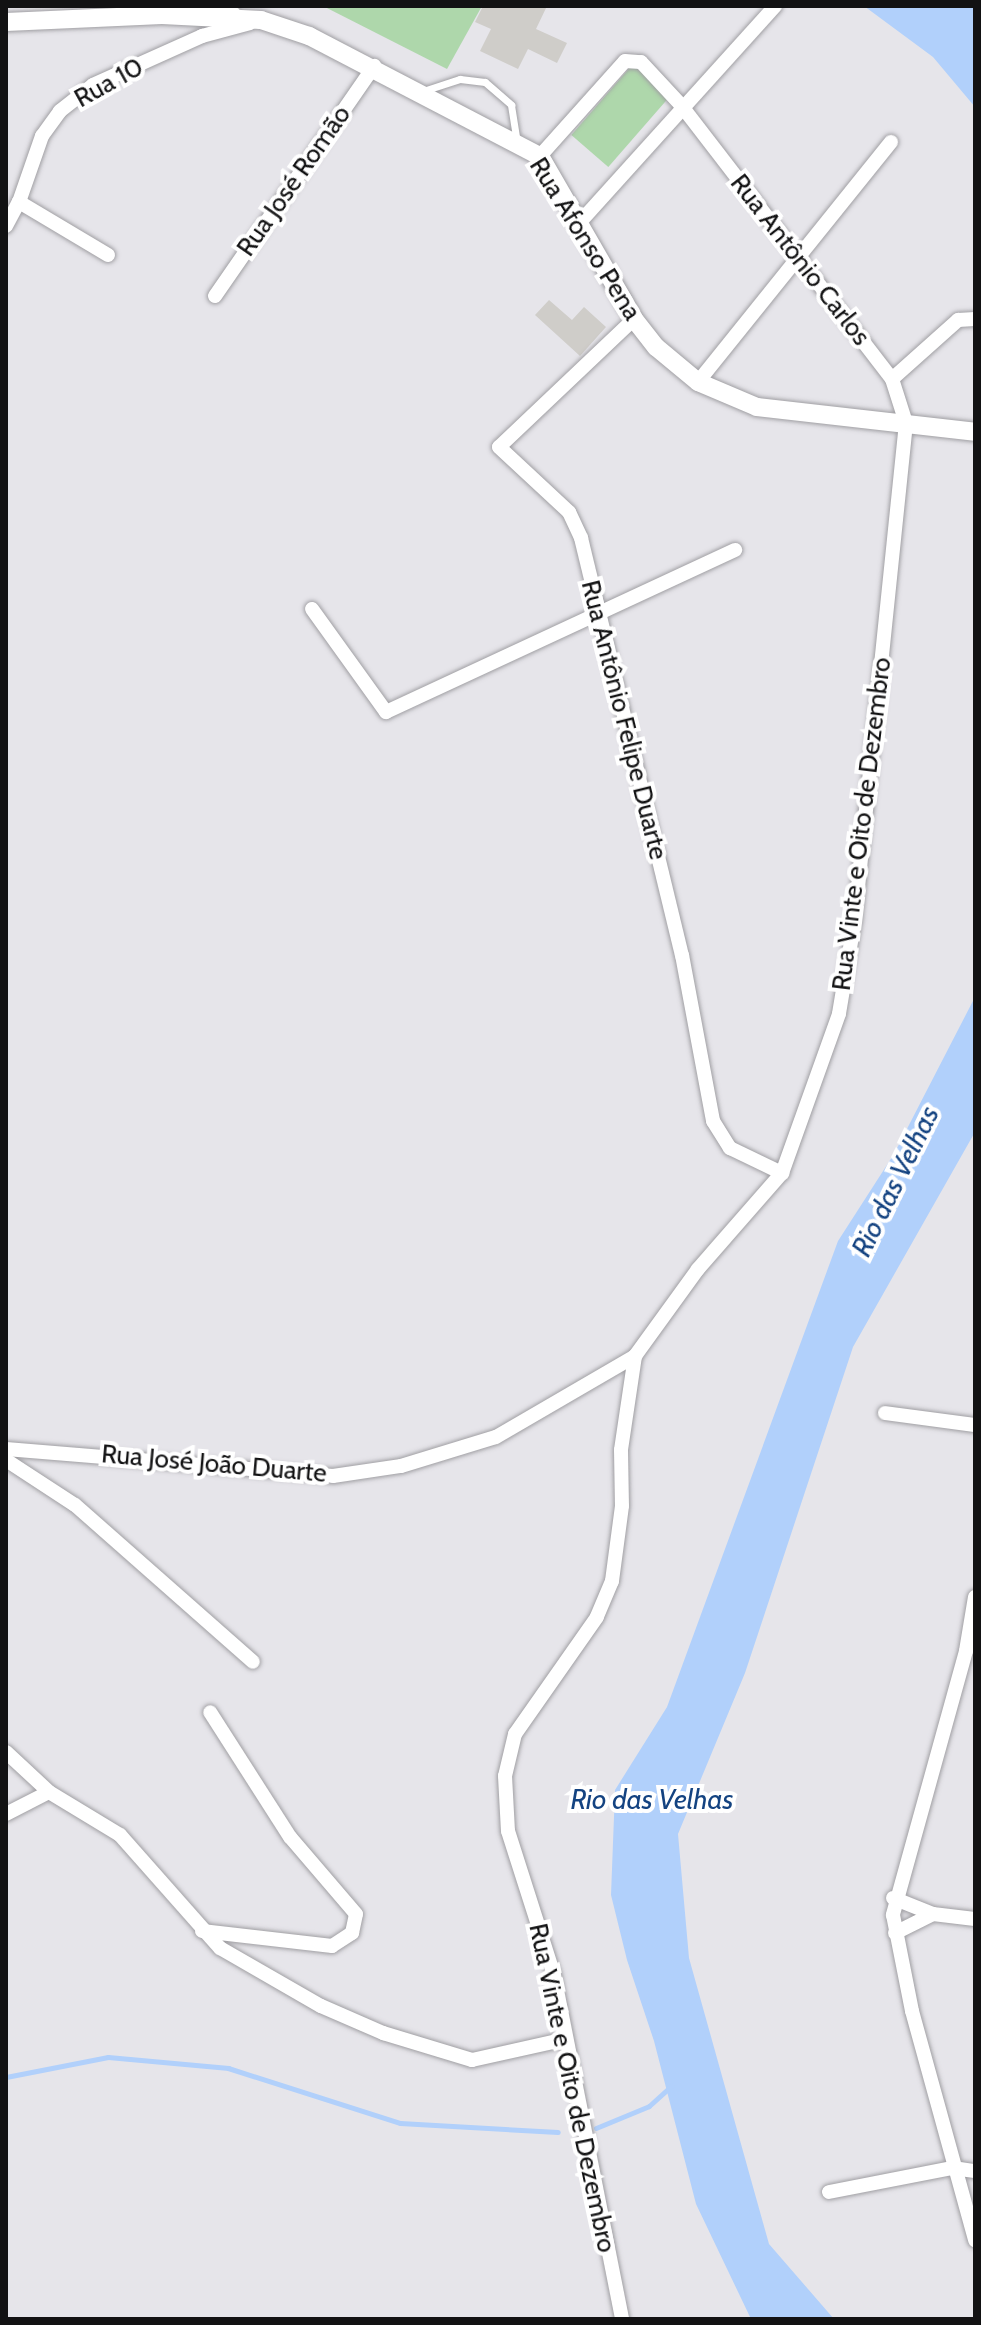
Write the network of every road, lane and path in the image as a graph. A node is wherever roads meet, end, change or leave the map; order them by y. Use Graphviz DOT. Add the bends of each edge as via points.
graph roads {
  1 [pos="203,6"];
  2 [pos="775,6"];
  3 [pos="261,20"];
  4 [pos="6,22"];
  5 [pos="374,66"];
  6 [pos="423,91"];
  7 [pos="681,105"];
  8 [pos="891,142"];
  9 [pos="517,143"];
  10 [pos="540,156"];
  11 [pos="19,202"];
  12 [pos="580,222"];
  13 [pos="6,226"];
  14 [pos="108,255"];
  15 [pos="800,261"];
  16 [pos="215,296"];
  17 [pos="634,319"];
  18 [pos="975,319"];
  19 [pos="892,379"];
  20 [pos="698,382"];
  21 [pos="906,423"];
  22 [pos="975,432"];
  23 [pos="735,550"];
  24 [pos="312,609"];
  25 [pos="597,617"];
  26 [pos="782,1173"];
  27 [pos="635,1356"];
  28 [pos="885,1413"];
  29 [pos="975,1425"];
  30 [pos="6,1449"];
  31 [pos="6,1460"];
  32 [pos="975,1597"];
  33 [pos="970,1653"];
  34 [pos="253,1662"];
  35 [pos="210,1712"];
  36 [pos="6,1752"];
  37 [pos="49,1792"];
  38 [pos="6,1814"];
  39 [pos="893,1898"];
  40 [pos="933,1914"];
  41 [pos="975,1919"];
  42 [pos="202,1931"];
  43 [pos="895,1933"];
  44 [pos="566,2039"];
  45 [pos="953,2168"];
  46 [pos="975,2171"];
  47 [pos="829,2192"];
  48 [pos="975,2240"];
  49 [pos="622,2319"];
  1 -- 3 [label="street"];
  2 -- 7 [label="street"];
  3 -- 4 [label="main road, Rua Afonso Pena" via="162,15"];
  3 -- 5 [label="main road, Rua Afonso Pena"];
  3 -- 11 [label="street, Rua 10" via="202,36 93,85 60,111 42,136"];
  5 -- 6 [label="main road, Rua Afonso Pena"];
  5 -- 16 [label="street, Rua José Romão"];
  6 -- 9 [label="main road, Rua Afonso Pena"];
  6 -- 9 [label="lane" via="460,79 495,88 516,116"];
  7 -- 10 [label="street, Rua Antônio Carlos" via="641,62 628,60"];
  7 -- 12 [label="street"];
  7 -- 15 [label="street, Rua Antônio Carlos"];
  8 -- 15 [label="street"];
  9 -- 10 [label="main road, Rua Afonso Pena"];
  10 -- 12 [label="main road, Rua Afonso Pena"];
  11 -- 13 [label="street, Rua 10"];
  11 -- 14 [label="street"];
  12 -- 17 [label="main road, Rua Afonso Pena"];
  15 -- 19 [label="street, Rua Antônio Carlos"];
  15 -- 20 [label="street"];
  17 -- 20 [label="main road, Rua Afonso Pena" via="656,347"];
  17 -- 25 [label="street, Rua Antônio Felipe Duarte" via="498,445 501,454 573,518"];
  18 -- 19 [label="street" via="958,320"];
  19 -- 21 [label="street, Rua Antônio Carlos"];
  20 -- 21 [label="main road, Rua Afonso Pena" via="757,407"];
  21 -- 22 [label="main road, Rua Afonso Pena"];
  21 -- 26 [label="street, Rua Vinte e Oito de Dezembro" via="848,976"];
  23 -- 25 [label="street"];
  24 -- 25 [label="street" via="386,712"];
  25 -- 26 [label="street, Rua Antônio Felipe Duarte" via="682,955 713,1121 730,1148"];
  26 -- 27 [label="street, Rua Vinte e Oito de Dezembro" via="698,1269"];
  27 -- 30 [label="street, Rua José João Duarte" via="496,1437 440,1458 360,1472 277,1473"];
  27 -- 44 [label="street, Rua Vinte e Oito de Dezembro" via="621,1450 622,1506 612,1581 597,1617 515,1734 505,1776 508,1831 554,1975"];
  28 -- 29 [label="street"];
  31 -- 34 [label="street" via="66,1497"];
  32 -- 33 [label="street"];
  33 -- 39 [label="street"];
  35 -- 42 [label="street" via="290,1837 356,1914 352,1933 332,1946"];
  36 -- 37 [label="street"];
  37 -- 38 [label="street"];
  37 -- 42 [label="street" via="120,1835"];
  39 -- 40 [label="street"];
  39 -- 43 [label="street"];
  40 -- 41 [label="street"];
  40 -- 43 [label="street"];
  42 -- 44 [label="street" via="220,1948 321,2006 449,2056 505,2056"];
  43 -- 45 [label="street"];
  44 -- 49 [label="street, Rua Vinte e Oito de Dezembro"];
  45 -- 46 [label="street"];
  45 -- 47 [label="street"];
  45 -- 48 [label="street"];
}
